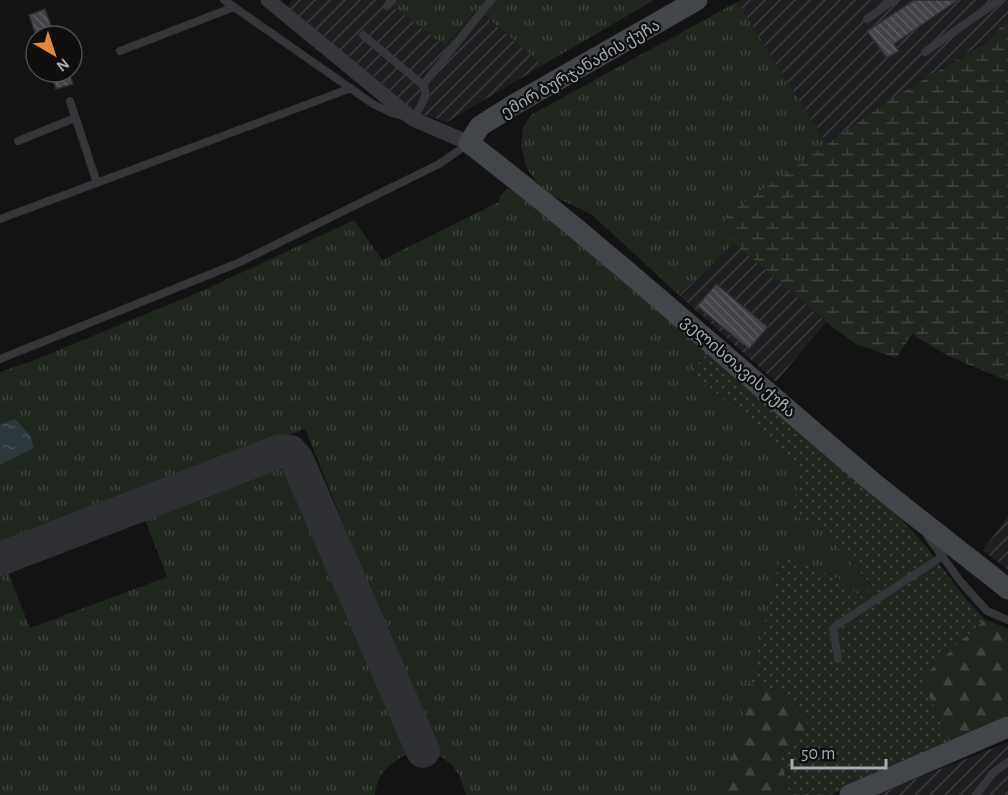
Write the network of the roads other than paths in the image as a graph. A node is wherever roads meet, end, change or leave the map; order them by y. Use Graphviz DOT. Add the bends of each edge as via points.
graph roads {
  1 [pos="224,0"];
  2 [pos="491,0"];
  3 [pos="697,0"];
  4 [pos="894,0"];
  5 [pos="999,0"];
  6 [pos="274,2"];
  7 [pos="234,7"];
  8 [pos="867,19"];
  9 [pos="363,35"];
  10 [pos="120,51"];
  11 [pos="925,52"];
  12 [pos="423,84"];
  13 [pos="351,88"];
  14 [pos="70,101"];
  15 [pos="75,118"];
  16 [pos="414,119"];
  17 [pos="18,141"];
  18 [pos="470,143"];
  19 [pos="97,183"];
  20 [pos="0,219"];
  21 [pos="0,359"];
  22 [pos="908,509"];
  23 [pos="943,556"];
  24 [pos="1008,589"];
  25 [pos="1008,620"];
  26 [pos="838,659"];
  27 [pos="1008,727"];
  28 [pos="1008,762"];
  29 [pos="850,795"];
  30 [pos="976,795"];
  1 -- 7 [label="lane"];
  2 -- 12 [label="lane"];
  3 -- 18 [label="street, ემირ ბურჯანაძის ქუჩა" via="510,107 480,126"];
  4 -- 8 [label="lane"];
  5 -- 11 [label="lane"];
  6 -- 16 [label="street"];
  7 -- 10 [label="lane"];
  7 -- 13 [label="lane"];
  9 -- 12 [label="lane"];
  12 -- 16 [label="lane" via="426,96"];
  13 -- 16 [label="lane" via="373,104"];
  13 -- 19 [label="lane"];
  14 -- 15 [label="lane"];
  15 -- 17 [label="lane"];
  15 -- 19 [label="lane"];
  16 -- 18 [label="street"];
  18 -- 21 [label="lane" via="439,164 238,263"];
  18 -- 22 [label="street, ველისთავის ქუჩა"];
  19 -- 20 [label="lane"];
  22 -- 23 [label="lane"];
  22 -- 24 [label="street, ველისთავის ქუჩა"];
  23 -- 25 [label="lane" via="987,610"];
  23 -- 26 [label="lane" via="837,625 832,637"];
  27 -- 29 [label="street"];
  28 -- 30 [label="lane" via="993,773"];
}
